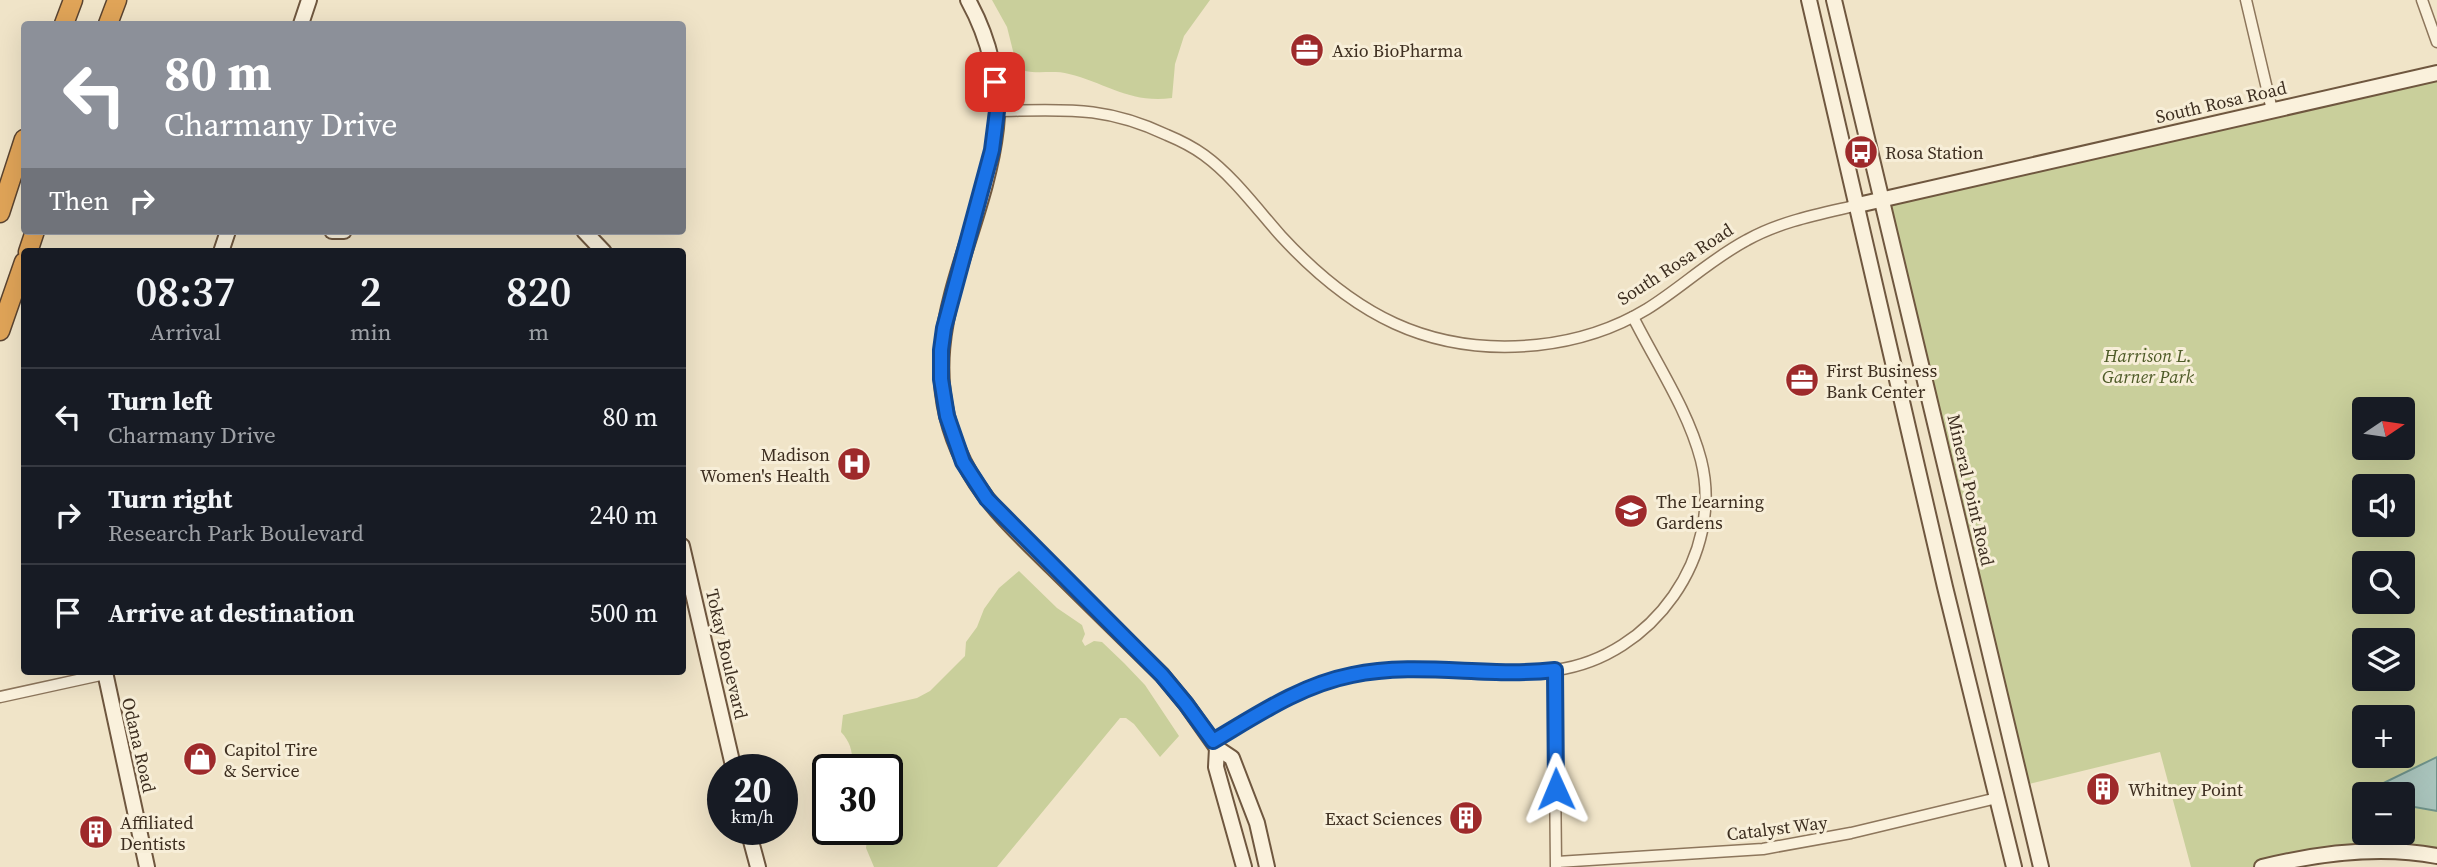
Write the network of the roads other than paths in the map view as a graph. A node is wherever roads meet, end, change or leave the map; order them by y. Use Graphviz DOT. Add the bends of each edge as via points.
graph roads {
  1 [pos="73,0"];
  2 [pos="117,0"];
  3 [pos="309,0"];
  4 [pos="968,0"];
  5 [pos="1810,0"];
  6 [pos="1834,0"];
  7 [pos="2246,0"];
  8 [pos="2422,0"];
  9 [pos="65,21"];
  10 [pos="109,21"];
  11 [pos="301,21"];
  12 [pos="2437,42"];
  13 [pos="2437,73"];
  14 [pos="2272,110"];
  15 [pos="997,111"];
  16 [pos="21,148"];
  17 [pos="1882,199"];
  18 [pos="1858,205"];
  19 [pos="0,213"];
  20 [pos="588,235"];
  21 [pos="600,248"];
  22 [pos="21,271"];
  23 [pos="1633,317"];
  24 [pos="0,331"];
  25 [pos="686,563"];
  26 [pos="1555,670"];
  27 [pos="96,675"];
  28 [pos="105,675"];
  29 [pos="0,697"];
  30 [pos="1215,745"];
  31 [pos="730,754"];
  32 [pos="1997,799"];
  33 [pos="752,845"];
  34 [pos="2437,856"];
  35 [pos="1557,865"];
  36 [pos="148,867"];
  37 [pos="758,867"];
  38 [pos="1244,867"];
  39 [pos="1267,867"];
  40 [pos="2014,867"];
  41 [pos="2041,867"];
  42 [pos="2262,867"];
  1 -- 9 [label="highway"];
  2 -- 10 [label="highway"];
  3 -- 11 [label="street"];
  4 -- 15 [label="street" via="987,42"];
  5 -- 18 [label="street"];
  6 -- 17 [label="street, Mineral Point Road"];
  7 -- 14 [label="street"];
  8 -- 12 [label="street"];
  13 -- 14 [label="street, South Rosa Road"];
  14 -- 17 [label="street, South Rosa Road"];
  15 -- 23 [label="street, South Rosa Road" via="1107,113 1174,138 1204,155 1337,290 1380,317 1429,337 1477,346 1537,345 1589,334"];
  15 -- 30 [label="street" via="992,150 941,350 943,397 954,440 987,499 1162,675"];
  16 -- 19 [label="highway"];
  17 -- 18 [label="street, South Rosa Road"];
  17 -- 41 [label="street, Mineral Point Road"];
  18 -- 23 [label="street, South Rosa Road" via="1760,233"];
  18 -- 32 [label="street"];
  20 -- 21 [label="street"];
  22 -- 24 [label="highway"];
  23 -- 26 [label="street" via="1697,447 1704,479 1702,531 1682,583 1646,627 1611,652"];
  25 -- 31 [label="street, Tokay Boulevard"];
  26 -- 30 [label="street" via="1395,670 1352,675 1298,693"];
  26 -- 35 [label="street"];
  27 -- 29 [label="street"];
  28 -- 36 [label="street, Odana Road"];
  30 -- 38 [label="street" via="1216,767"];
  30 -- 39 [label="street" via="1232,758 1257,823"];
  32 -- 35 [label="street, Catalyst Way" via="1774,847"];
  32 -- 40 [label="street"];
  33 -- 37 [label="street"];
  34 -- 42 [label="street" via="2328,853"];
}
